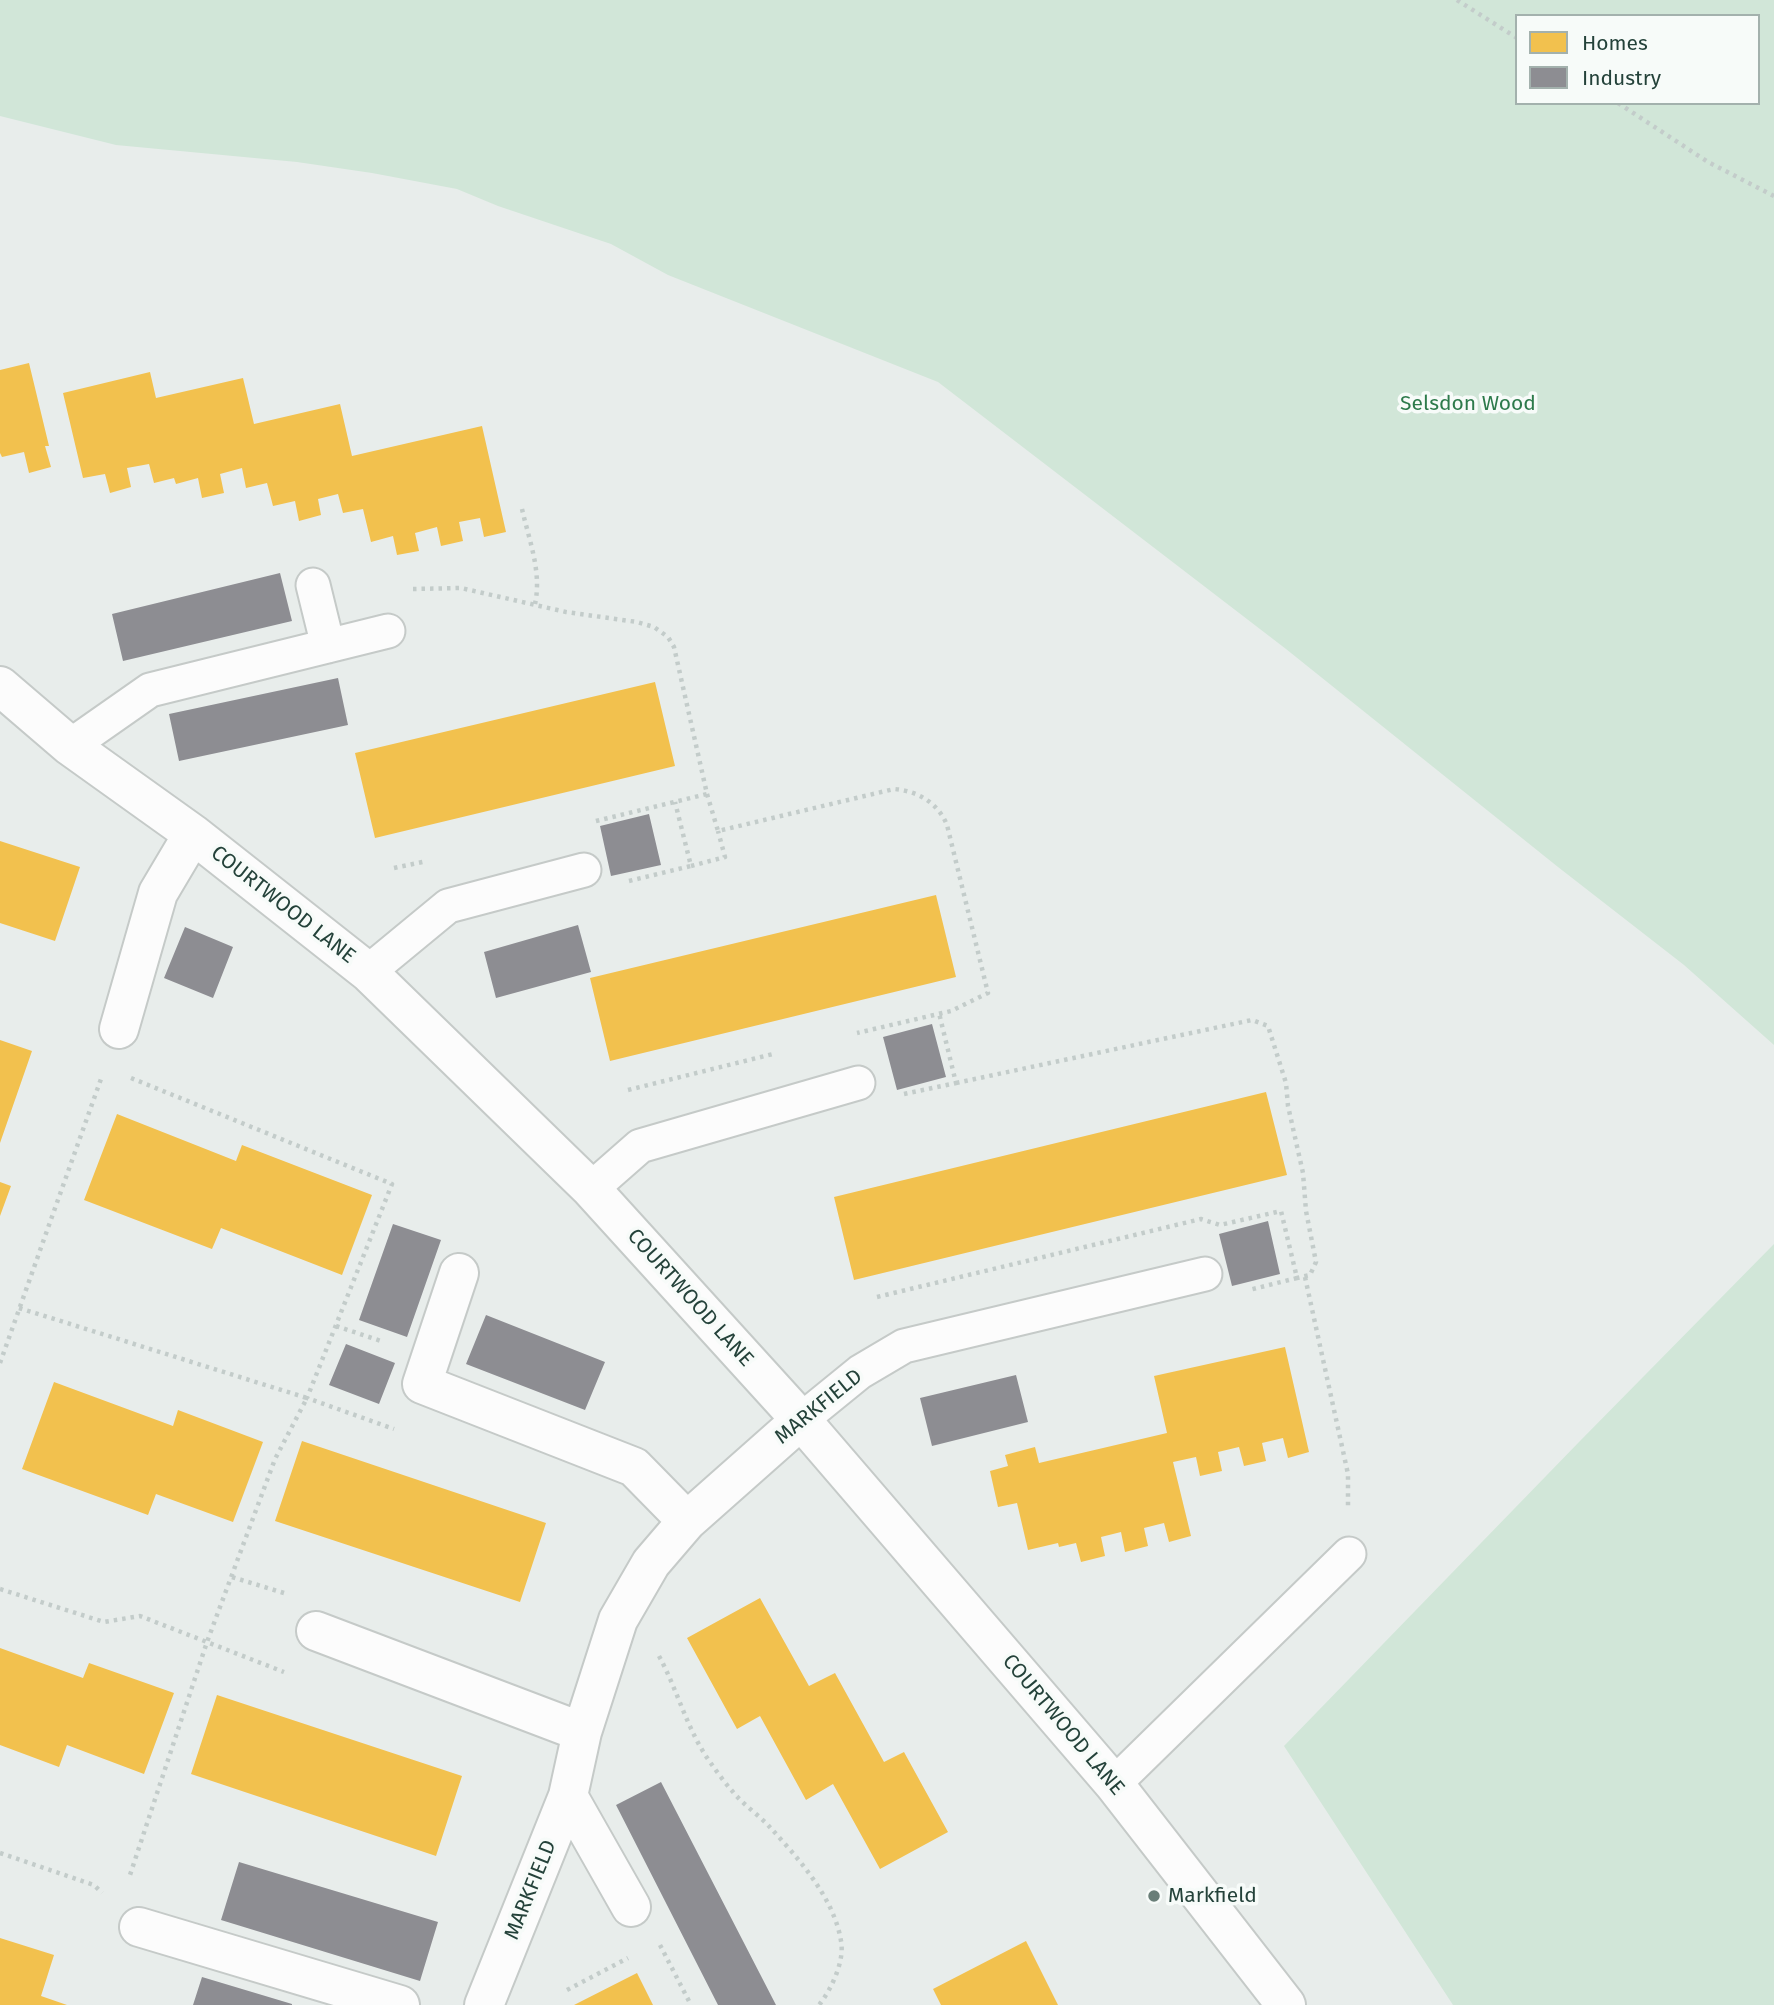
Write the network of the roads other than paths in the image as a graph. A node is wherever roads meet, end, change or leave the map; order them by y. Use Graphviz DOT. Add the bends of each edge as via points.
graph roads {
  1 [pos="313,585"];
  2 [pos="388,631"];
  3 [pos="328,646"];
  4 [pos="0,686"];
  5 [pos="70,746"];
  6 [pos="193,834"];
  7 [pos="584,870"];
  8 [pos="369,972"];
  9 [pos="119,1029"];
  10 [pos="858,1083"];
  11 [pos="591,1189"];
  12 [pos="460,1273"];
  13 [pos="1205,1274"];
  14 [pos="801,1420"];
  15 [pos="687,1521"];
  16 [pos="1349,1554"];
  17 [pos="316,1631"];
  18 [pos="582,1732"];
  19 [pos="1114,1784"];
  20 [pos="568,1796"];
  21 [pos="631,1907"];
  22 [pos="129,1918"];
  23 [pos="1282,2003"];
  24 [pos="400,2005"];
  25 [pos="484,2005"];
  1 -- 3 [label="lane"];
  2 -- 3 [label="lane"];
  3 -- 5 [label="lane" via="150,691"];
  4 -- 5 [label="street, COURTWOOD LANE"];
  5 -- 6 [label="street, COURTWOOD LANE"];
  6 -- 8 [label="street, COURTWOOD LANE"];
  6 -- 9 [label="street" via="158,893"];
  7 -- 8 [label="lane" via="449,906"];
  8 -- 11 [label="street, COURTWOOD LANE"];
  10 -- 11 [label="lane" via="640,1146"];
  11 -- 14 [label="street, COURTWOOD LANE"];
  12 -- 15 [label="street" via="422,1384 634,1467"];
  13 -- 14 [label="lane, MARKFIELD" via="904,1346 860,1372"];
  14 -- 15 [label="street, MARKFIELD"];
  14 -- 19 [label="street, COURTWOOD LANE"];
  15 -- 18 [label="street, MARKFIELD" via="651,1563 618,1620"];
  16 -- 19 [label="lane"];
  17 -- 18 [label="street"];
  18 -- 20 [label="street, MARKFIELD"];
  19 -- 23 [label="street, COURTWOOD LANE"];
  20 -- 21 [label="street"];
  20 -- 25 [label="street, MARKFIELD"];
  22 -- 24 [label="street"];
}
